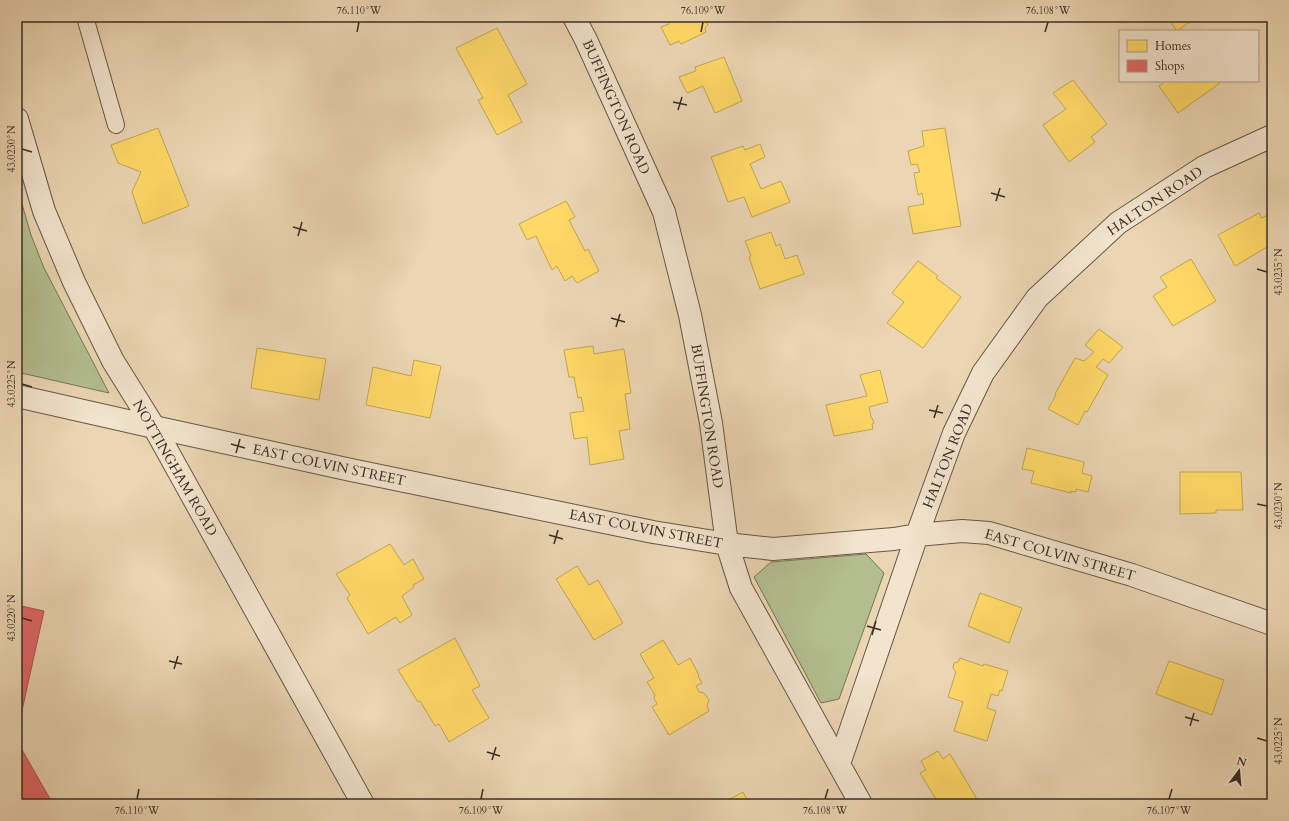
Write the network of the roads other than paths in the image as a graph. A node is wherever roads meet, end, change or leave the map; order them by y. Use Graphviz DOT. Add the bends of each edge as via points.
graph roads {
  1 [pos="85,17"];
  2 [pos="574,17"];
  3 [pos="17,119"];
  4 [pos="116,125"];
  5 [pos="1272,136"];
  6 [pos="17,396"];
  7 [pos="154,427"];
  8 [pos="917,535"];
  9 [pos="726,544"];
  10 [pos="1272,624"];
  11 [pos="839,764"];
  12 [pos="363,804"];
  13 [pos="861,804"];
  1 -- 4 [label="lane"];
  2 -- 9 [label="street, BUFFINGTON ROAD" via="664,212 690,315 708,408"];
  3 -- 7 [label="street, NOTTINGHAM ROAD" via="44,211 74,282 113,361"];
  5 -- 8 [label="street, HALTON ROAD" via="1204,167 1118,223 1037,298 983,374 954,433"];
  6 -- 7 [label="street, EAST COLVIN STREET"];
  7 -- 9 [label="street, EAST COLVIN STREET" via="653,532"];
  7 -- 12 [label="street, NOTTINGHAM ROAD"];
  8 -- 9 [label="street, EAST COLVIN STREET" via="773,549"];
  8 -- 10 [label="street, EAST COLVIN STREET" via="962,531 989,533 1132,575"];
  8 -- 11 [label="street, HALTON ROAD"];
  9 -- 11 [label="street, BUFFINGTON ROAD" via="741,588"];
  11 -- 13 [label="street, BUFFINGTON ROAD"];
}
